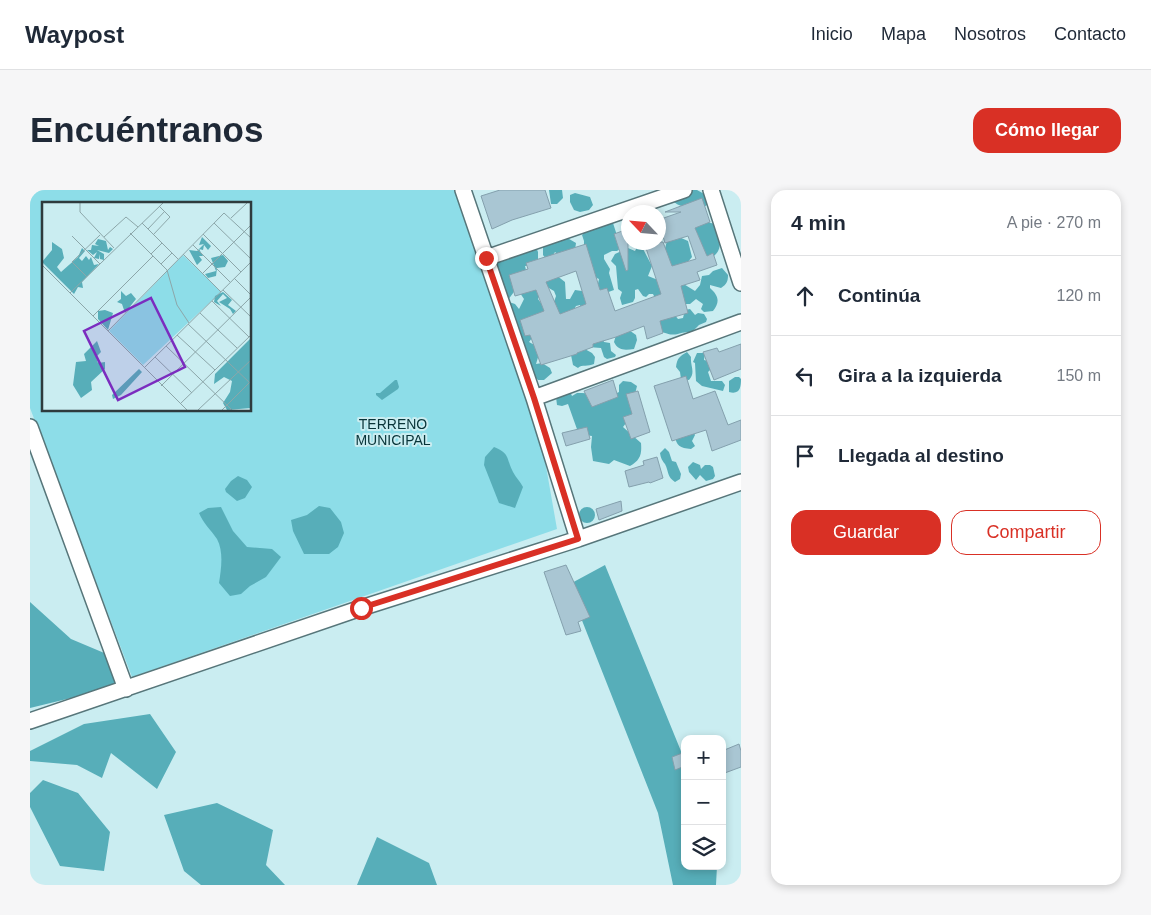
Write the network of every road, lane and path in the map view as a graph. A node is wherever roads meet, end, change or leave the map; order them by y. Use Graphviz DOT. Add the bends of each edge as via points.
graph roads {
  1 [pos="463,190"];
  2 [pos="684,190"];
  3 [pos="711,190"];
  4 [pos="486,258"];
  5 [pos="741,283"];
  6 [pos="741,322"];
  7 [pos="534,398"];
  8 [pos="30,427"];
  9 [pos="741,482"];
  10 [pos="578,539"];
  11 [pos="126,689"];
  12 [pos="30,722"];
  1 -- 4 [label="street"];
  2 -- 4 [label="street"];
  3 -- 5 [label="street"];
  4 -- 7 [label="street"];
  6 -- 7 [label="street"];
  7 -- 10 [label="street"];
  8 -- 11 [label="street"];
  9 -- 10 [label="street"];
  10 -- 11 [label="street" via="361,608"];
  11 -- 12 [label="street"];
}
